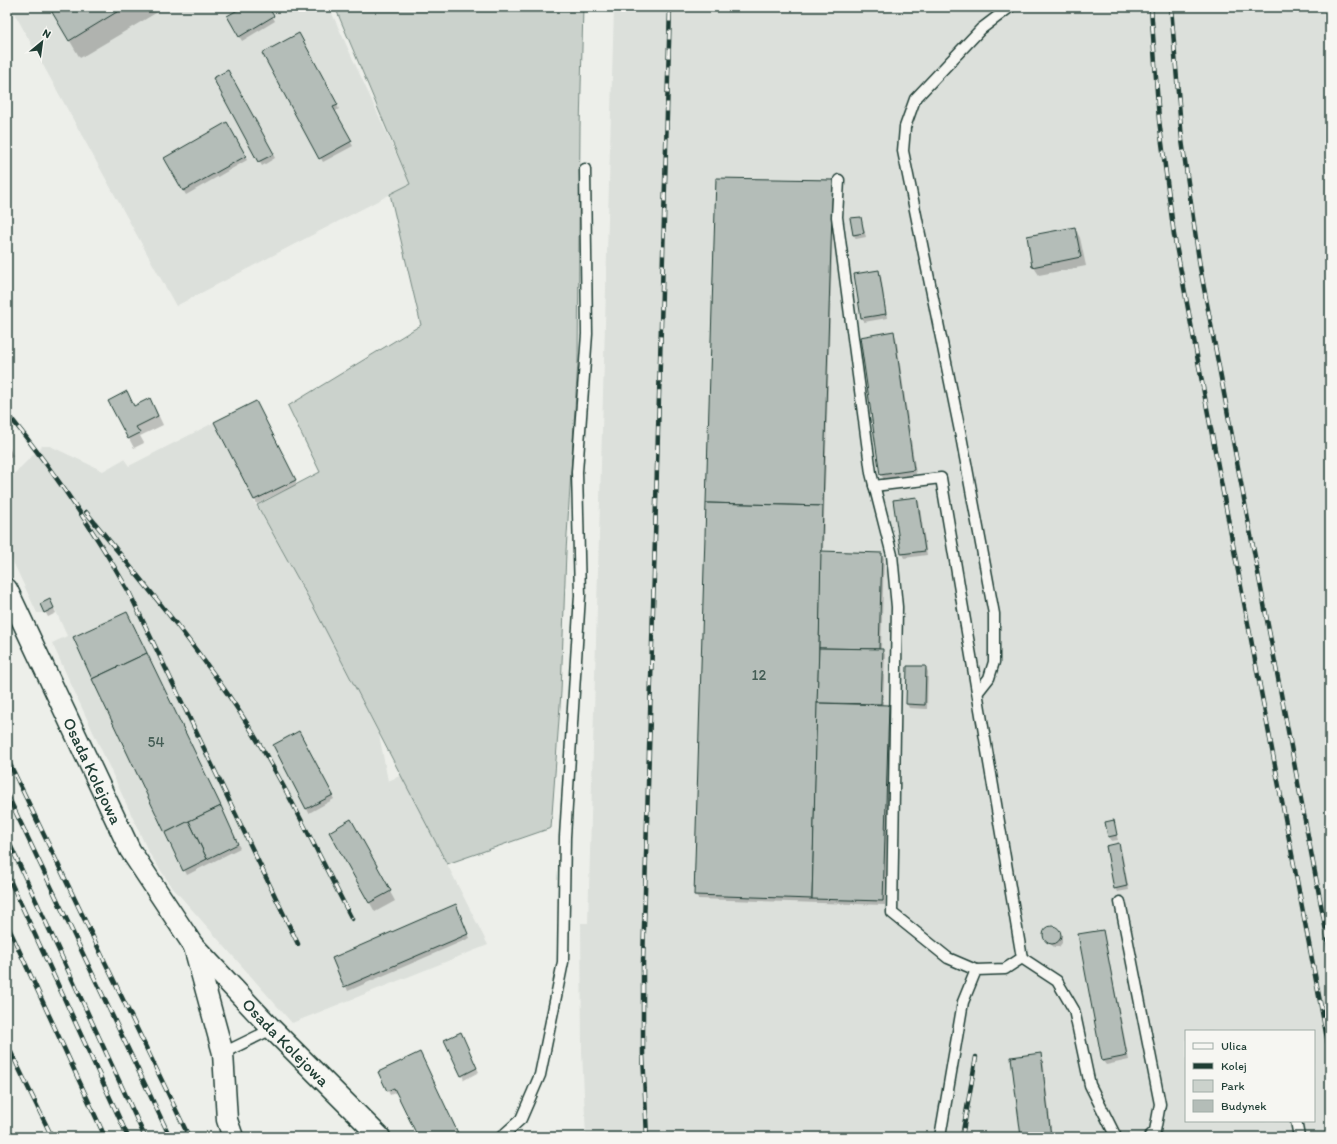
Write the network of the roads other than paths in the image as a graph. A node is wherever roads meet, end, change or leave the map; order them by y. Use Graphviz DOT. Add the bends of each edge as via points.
graph roads {
  1 [pos="1010,7"];
  2 [pos="585,170"];
  3 [pos="839,180"];
  4 [pos="874,486"];
  5 [pos="7,589"];
  6 [pos="978,692"];
  7 [pos="1120,902"];
  8 [pos="193,945"];
  9 [pos="1022,958"];
  10 [pos="976,970"];
  11 [pos="272,1029"];
  12 [pos="223,1053"];
  13 [pos="1296,1122"];
  14 [pos="233,1137"];
  15 [pos="380,1137"];
  16 [pos="501,1137"];
  17 [pos="940,1137"];
  18 [pos="1116,1137"];
  19 [pos="1149,1137"];
  20 [pos="1299,1137"];
  1 -- 6 [label="lane" via="981,28 915,99 905,127 903,151 994,614 994,662 989,678"];
  2 -- 16 [label="lane" via="587,334 577,472 580,595 565,837 563,962 540,1075 521,1118"];
  3 -- 4 [label="lane" via="837,217"];
  4 -- 6 [label="lane" via="941,478"];
  4 -- 10 [label="lane" via="892,555 897,607 892,913 948,958"];
  5 -- 8 [label="street, Osada Kolejowa" via="130,850"];
  6 -- 9 [label="lane"];
  7 -- 19 [label="lane" via="1160,1104 1155,1131"];
  8 -- 11 [label="street, Osada Kolejowa"];
  8 -- 12 [label="street, Osada Kolejowa"];
  9 -- 10 [label="lane" via="1005,969"];
  9 -- 18 [label="lane" via="1057,981 1074,1010 1090,1085"];
  10 -- 17 [label="lane" via="963,1002"];
  11 -- 12 [label="lane"];
  11 -- 15 [label="street, Osada Kolejowa"];
  12 -- 14 [label="street, Osada Kolejowa" via="227,1120"];
  13 -- 20 [label="lane"];
}
